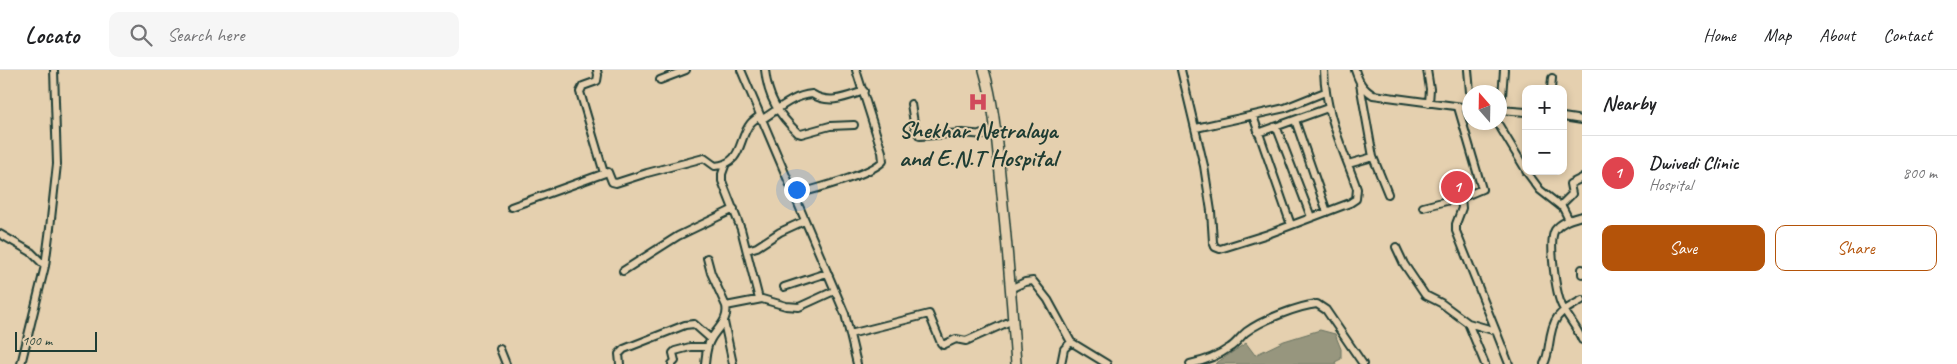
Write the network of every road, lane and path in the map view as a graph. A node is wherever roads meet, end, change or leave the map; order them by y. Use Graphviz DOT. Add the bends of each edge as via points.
graph roads {
  1 [pos="54,70"];
  2 [pos="597,70"];
  3 [pos="686,70"];
  4 [pos="741,70"];
  5 [pos="765,70"];
  6 [pos="856,70"];
  7 [pos="984,70"];
  8 [pos="1181,70"];
  9 [pos="1324,70"];
  10 [pos="1355,70"];
  11 [pos="1427,70"];
  12 [pos="1468,70"];
  13 [pos="1504,70"];
  14 [pos="1552,78"];
  15 [pos="660,80"];
  16 [pos="1360,84"];
  17 [pos="1469,85"];
  18 [pos="1502,85"];
  19 [pos="1551,85"];
  20 [pos="864,91"];
  21 [pos="1325,92"];
  22 [pos="1429,103"];
  23 [pos="911,104"];
  24 [pos="1458,107"];
  25 [pos="1462,107"];
  26 [pos="1328,108"];
  27 [pos="777,110"];
  28 [pos="1507,111"];
  29 [pos="1522,112"];
  30 [pos="1253,116"];
  31 [pos="760,118"];
  32 [pos="1567,118"];
  33 [pos="1295,120"];
  34 [pos="1582,120"];
  35 [pos="854,125"];
  36 [pos="1274,127"];
  37 [pos="1196,128"];
  38 [pos="1502,130"];
  39 [pos="1258,133"];
  40 [pos="996,136"];
  41 [pos="1373,157"];
  42 [pos="726,163"];
  43 [pos="1348,164"];
  44 [pos="1522,164"];
  45 [pos="604,173"];
  46 [pos="1529,175"];
  47 [pos="1582,178"];
  48 [pos="1388,194"];
  49 [pos="794,195"];
  50 [pos="1462,197"];
  51 [pos="1560,206"];
  52 [pos="512,207"];
  53 [pos="1423,207"];
  54 [pos="734,209"];
  55 [pos="1327,212"];
  56 [pos="1582,216"];
  57 [pos="1311,217"];
  58 [pos="1569,220"];
  59 [pos="804,221"];
  60 [pos="1291,225"];
  61 [pos="0,234"];
  62 [pos="1396,247"];
  63 [pos="747,250"];
  64 [pos="707,258"];
  65 [pos="45,266"];
  66 [pos="1582,269"];
  67 [pos="623,271"];
  68 [pos="827,273"];
  69 [pos="1582,274"];
  70 [pos="784,288"];
  71 [pos="1012,288"];
  72 [pos="834,291"];
  73 [pos="759,299"];
  74 [pos="1582,300"];
  75 [pos="726,306"];
  76 [pos="1565,310"];
  77 [pos="1013,320"];
  78 [pos="724,322"];
  79 [pos="1468,322"];
  80 [pos="1496,331"];
  81 [pos="850,334"];
  82 [pos="711,339"];
  83 [pos="1582,340"];
  84 [pos="1071,342"];
  85 [pos="707,347"];
  86 [pos="500,349"];
  87 [pos="21,364"];
  88 [pos="506,364"];
  89 [pos="620,364"];
  90 [pos="672,364"];
  91 [pos="705,364"];
  92 [pos="733,364"];
  93 [pos="857,364"];
  94 [pos="1016,364"];
  95 [pos="1061,364"];
  96 [pos="1109,364"];
  97 [pos="1190,364"];
  98 [pos="1363,364"];
  99 [pos="1485,364"];
  100 [pos="1508,364"];
  101 [pos="1544,364"];
  1 -- 65 [label="street" via="57,164"];
  2 -- 45 [label="street" via="597,81 584,86 580,92"];
  3 -- 15 [label="street"];
  4 -- 31 [label="street"];
  5 -- 27 [label="street"];
  6 -- 20 [label="street"];
  7 -- 40 [label="main road" via="991,92"];
  8 -- 37 [label="street"];
  9 -- 21 [label="street"];
  10 -- 16 [label="street"];
  11 -- 22 [label="street"];
  12 -- 17 [label="street"];
  13 -- 18 [label="street"];
  14 -- 19 [label="street"];
  16 -- 22 [label="street" via="1373,95"];
  16 -- 41 [label="street"];
  20 -- 27 [label="street" via="827,100 807,94"];
  20 -- 49 [label="street" via="883,161 858,174"];
  21 -- 26 [label="street"];
  21 -- 30 [label="street" via="1285,108"];
  22 -- 24 [label="street"];
  23 -- 40 [label="street" via="915,129 920,136 962,133"];
  24 -- 25 [label="street"];
  24 -- 50 [label="street" via="1482,189"];
  26 -- 33 [label="street"];
  26 -- 43 [label="street"];
  27 -- 31 [label="street"];
  27 -- 35 [label="street" via="800,134 830,126"];
  28 -- 29 [label="street"];
  30 -- 37 [label="street"];
  30 -- 39 [label="street"];
  31 -- 42 [label="street" via="748,125 737,154"];
  31 -- 49 [label="street"];
  32 -- 34 [label="street"];
  33 -- 36 [label="street"];
  33 -- 55 [label="street"];
  36 -- 39 [label="street"];
  36 -- 57 [label="street"];
  37 -- 60 [label="street" via="1215,247 1226,248"];
  38 -- 44 [label="street"];
  39 -- 60 [label="street"];
  40 -- 71 [label="main road"];
  41 -- 43 [label="street"];
  41 -- 48 [label="street"];
  42 -- 45 [label="street" via="715,166 704,158 614,183 608,172"];
  42 -- 54 [label="street" via="722,181"];
  43 -- 55 [label="street" via="1357,190 1356,199"];
  45 -- 52 [label="street"];
  46 -- 51 [label="street" via="1540,190"];
  47 -- 51 [label="street" via="1572,183 1572,194"];
  49 -- 59 [label="street"];
  50 -- 53 [label="street"];
  50 -- 80 [label="street" via="1456,231"];
  51 -- 58 [label="street"];
  54 -- 63 [label="street"];
  54 -- 67 [label="street" via="678,236"];
  55 -- 57 [label="street"];
  56 -- 58 [label="street"];
  57 -- 60 [label="street"];
  58 -- 76 [label="street" via="1554,231 1552,238 1559,296"];
  59 -- 63 [label="street"];
  59 -- 68 [label="street"];
  61 -- 65 [label="street" via="31,252"];
  62 -- 79 [label="street" via="1424,295"];
  63 -- 73 [label="street"];
  64 -- 75 [label="street"];
  65 -- 87 [label="street"];
  66 -- 69 [label="street"];
  68 -- 70 [label="street"];
  68 -- 72 [label="street"];
  71 -- 77 [label="main road"];
  71 -- 84 [label="street" via="1028,281 1035,283"];
  72 -- 73 [label="street" via="799,307"];
  72 -- 81 [label="street"];
  73 -- 75 [label="street"];
  74 -- 76 [label="street"];
  75 -- 78 [label="street"];
  76 -- 83 [label="street"];
  76 -- 101 [label="street" via="1554,322"];
  77 -- 81 [label="street" via="968,340 956,339 943,345 930,314"];
  77 -- 94 [label="main road"];
  78 -- 82 [label="street"];
  78 -- 92 [label="street"];
  79 -- 80 [label="street"];
  79 -- 99 [label="street"];
  80 -- 100 [label="street"];
  81 -- 93 [label="street"];
  82 -- 85 [label="street"];
  82 -- 89 [label="street" via="694,324 685,325 624,349 618,354"];
  84 -- 95 [label="street" via="1064,349"];
  84 -- 96 [label="street"];
  85 -- 90 [label="street" via="675,351"];
  85 -- 91 [label="street"];
  86 -- 88 [label="street"];
  97 -- 98 [label="street" via="1230,348 1253,328 1318,304 1326,310"];
}
